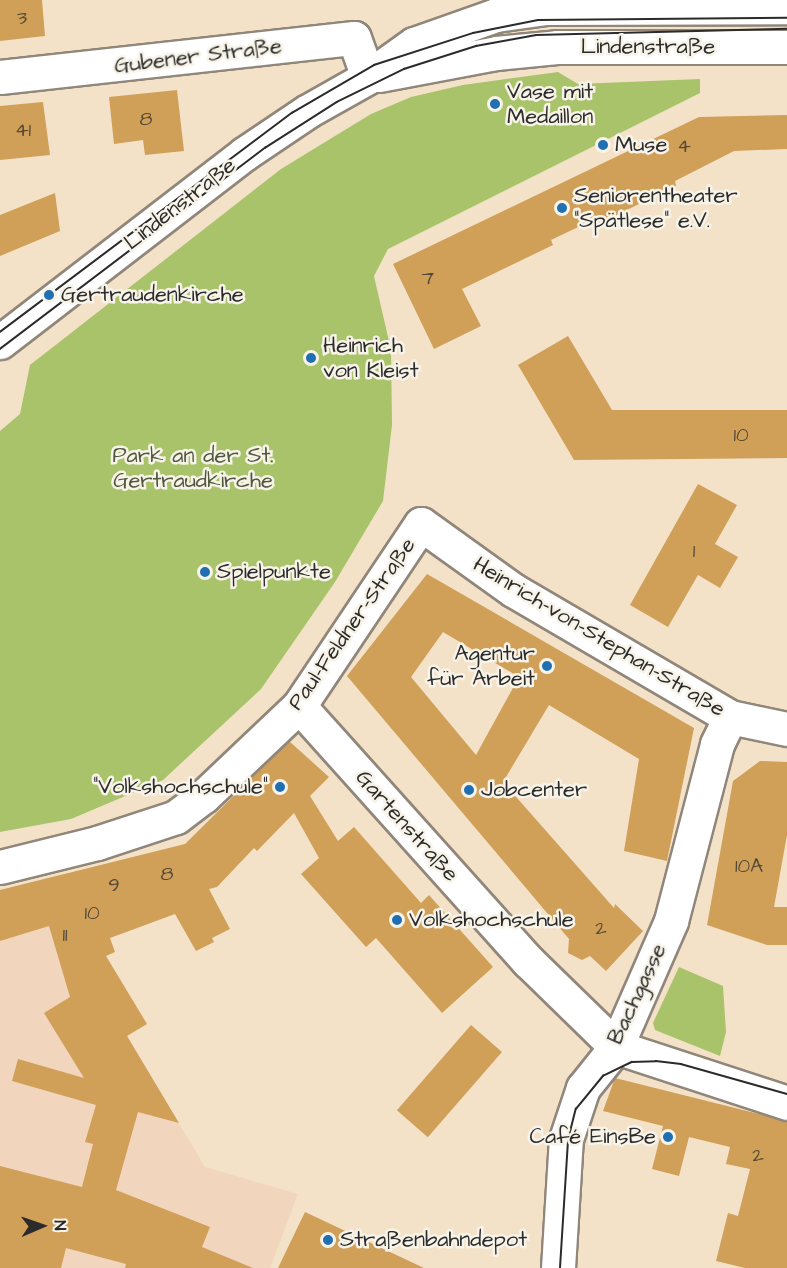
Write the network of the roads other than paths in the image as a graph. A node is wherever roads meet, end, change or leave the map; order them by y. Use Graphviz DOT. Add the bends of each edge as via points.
graph roads {
  1 [pos="787,7"];
  2 [pos="500,8"];
  3 [pos="787,47"];
  4 [pos="0,77"];
  5 [pos="368,77"];
  6 [pos="0,342"];
  7 [pos="421,524"];
  8 [pos="299,706"];
  9 [pos="730,717"];
  10 [pos="787,729"];
  11 [pos="0,867"];
  12 [pos="616,1047"];
  13 [pos="787,1102"];
  14 [pos="558,1268"];
  1 -- 2 [label="street, Lindenstraße"];
  2 -- 5 [label="street, Lindenstraße" via="414,44"];
  3 -- 5 [label="street, Lindenstraße" via="557,47 496,53"];
  4 -- 5 [label="street, Gubener Straße" via="354,38"];
  5 -- 6 [label="street, Lindenstraße" via="244,154"];
  7 -- 8 [label="street, Paul-Feldner-Straße"];
  7 -- 9 [label="street, Heinrich-von-Stephan-Straße" via="513,590"];
  8 -- 11 [label="street, Paul-Feldner-Straße" via="204,796 176,816 97,843"];
  8 -- 12 [label="street, Gartenstraße" via="528,961"];
  9 -- 10 [label="street, Heinrich-von-Stephan-Straße"];
  9 -- 12 [label="street, Bachgasse" via="717,744 671,921"];
  12 -- 13 [label="street, Gartenstraße"];
  12 -- 14 [label="street, Bachgasse" via="583,1088 566,1139"];
}
